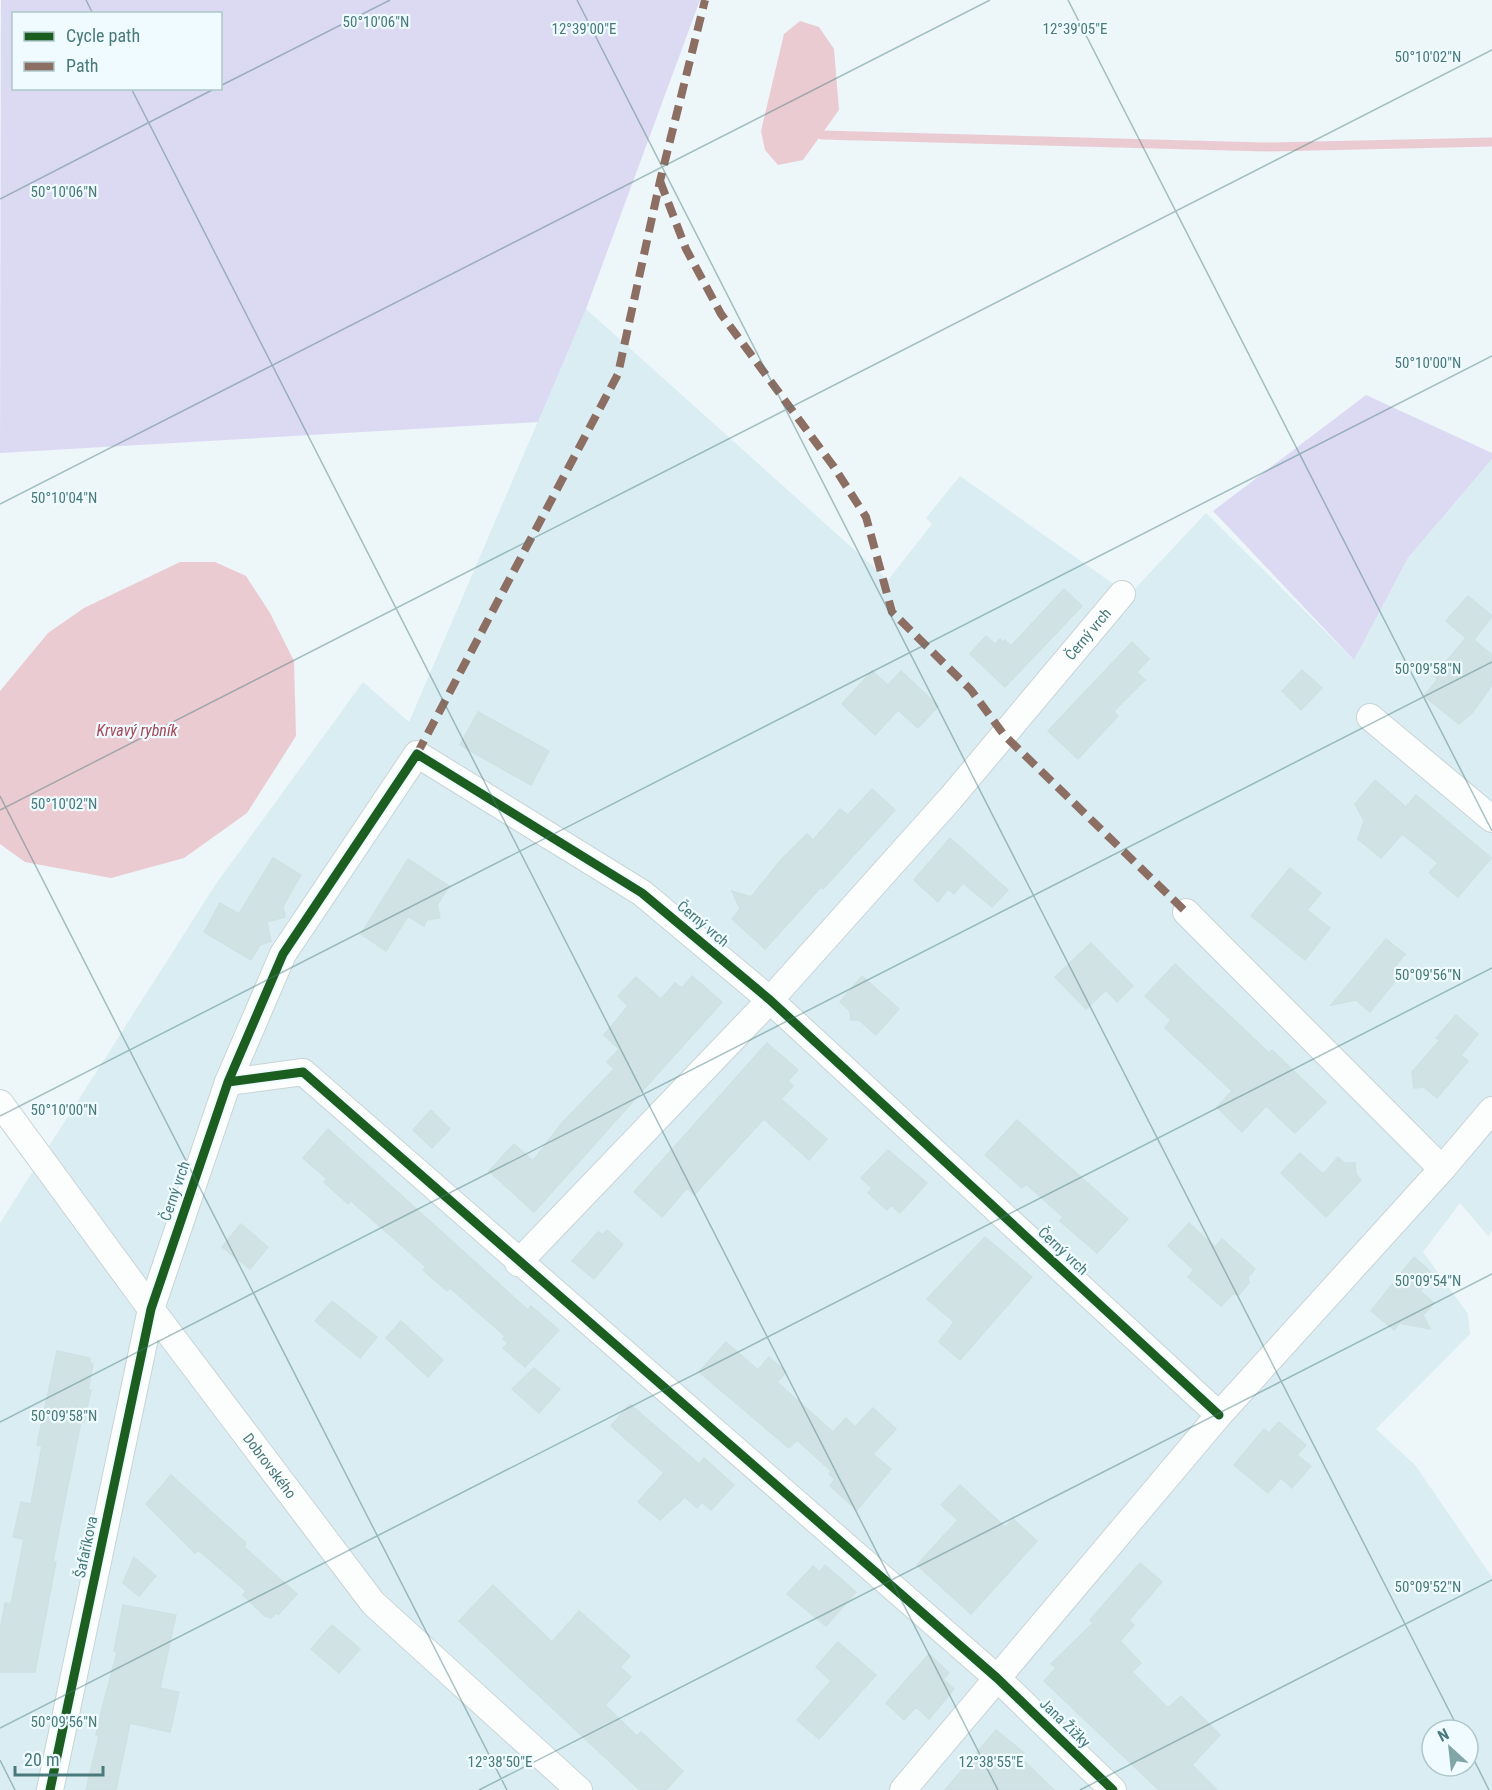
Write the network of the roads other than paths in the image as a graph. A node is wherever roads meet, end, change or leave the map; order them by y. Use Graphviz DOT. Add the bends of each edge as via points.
graph roads {
  1 [pos="1122,594"];
  2 [pos="1370,717"];
  3 [pos="1492,819"];
  4 [pos="1186,912"];
  5 [pos="770,1000"];
  6 [pos="228,1082"];
  7 [pos="0,1103"];
  8 [pos="1492,1110"];
  9 [pos="1442,1169"];
  10 [pos="518,1263"];
  11 [pos="151,1309"];
  12 [pos="1219,1415"];
  13 [pos="997,1678"];
  14 [pos="50,1790"];
  15 [pos="579,1790"];
  16 [pos="903,1790"];
  17 [pos="1113,1790"];
  1 -- 5 [label="street, Černý vrch" via="950,799"];
  2 -- 3 [label="street"];
  4 -- 9 [label="street"];
  5 -- 6 [label="street, Černý vrch" via="642,893 417,754 283,954"];
  5 -- 10 [label="street, Černý vrch"];
  5 -- 12 [label="street, Černý vrch"];
  6 -- 10 [label="street" via="303,1072"];
  6 -- 11 [label="street, Černý vrch"];
  7 -- 11 [label="street, Dobrovského"];
  8 -- 9 [label="street"];
  9 -- 12 [label="street"];
  10 -- 13 [label="street"];
  11 -- 14 [label="street, Šafaříkova"];
  11 -- 15 [label="street, Dobrovského" via="373,1603"];
  12 -- 13 [label="street"];
  13 -- 16 [label="street"];
  13 -- 17 [label="street, Jana Žižky"];
}
